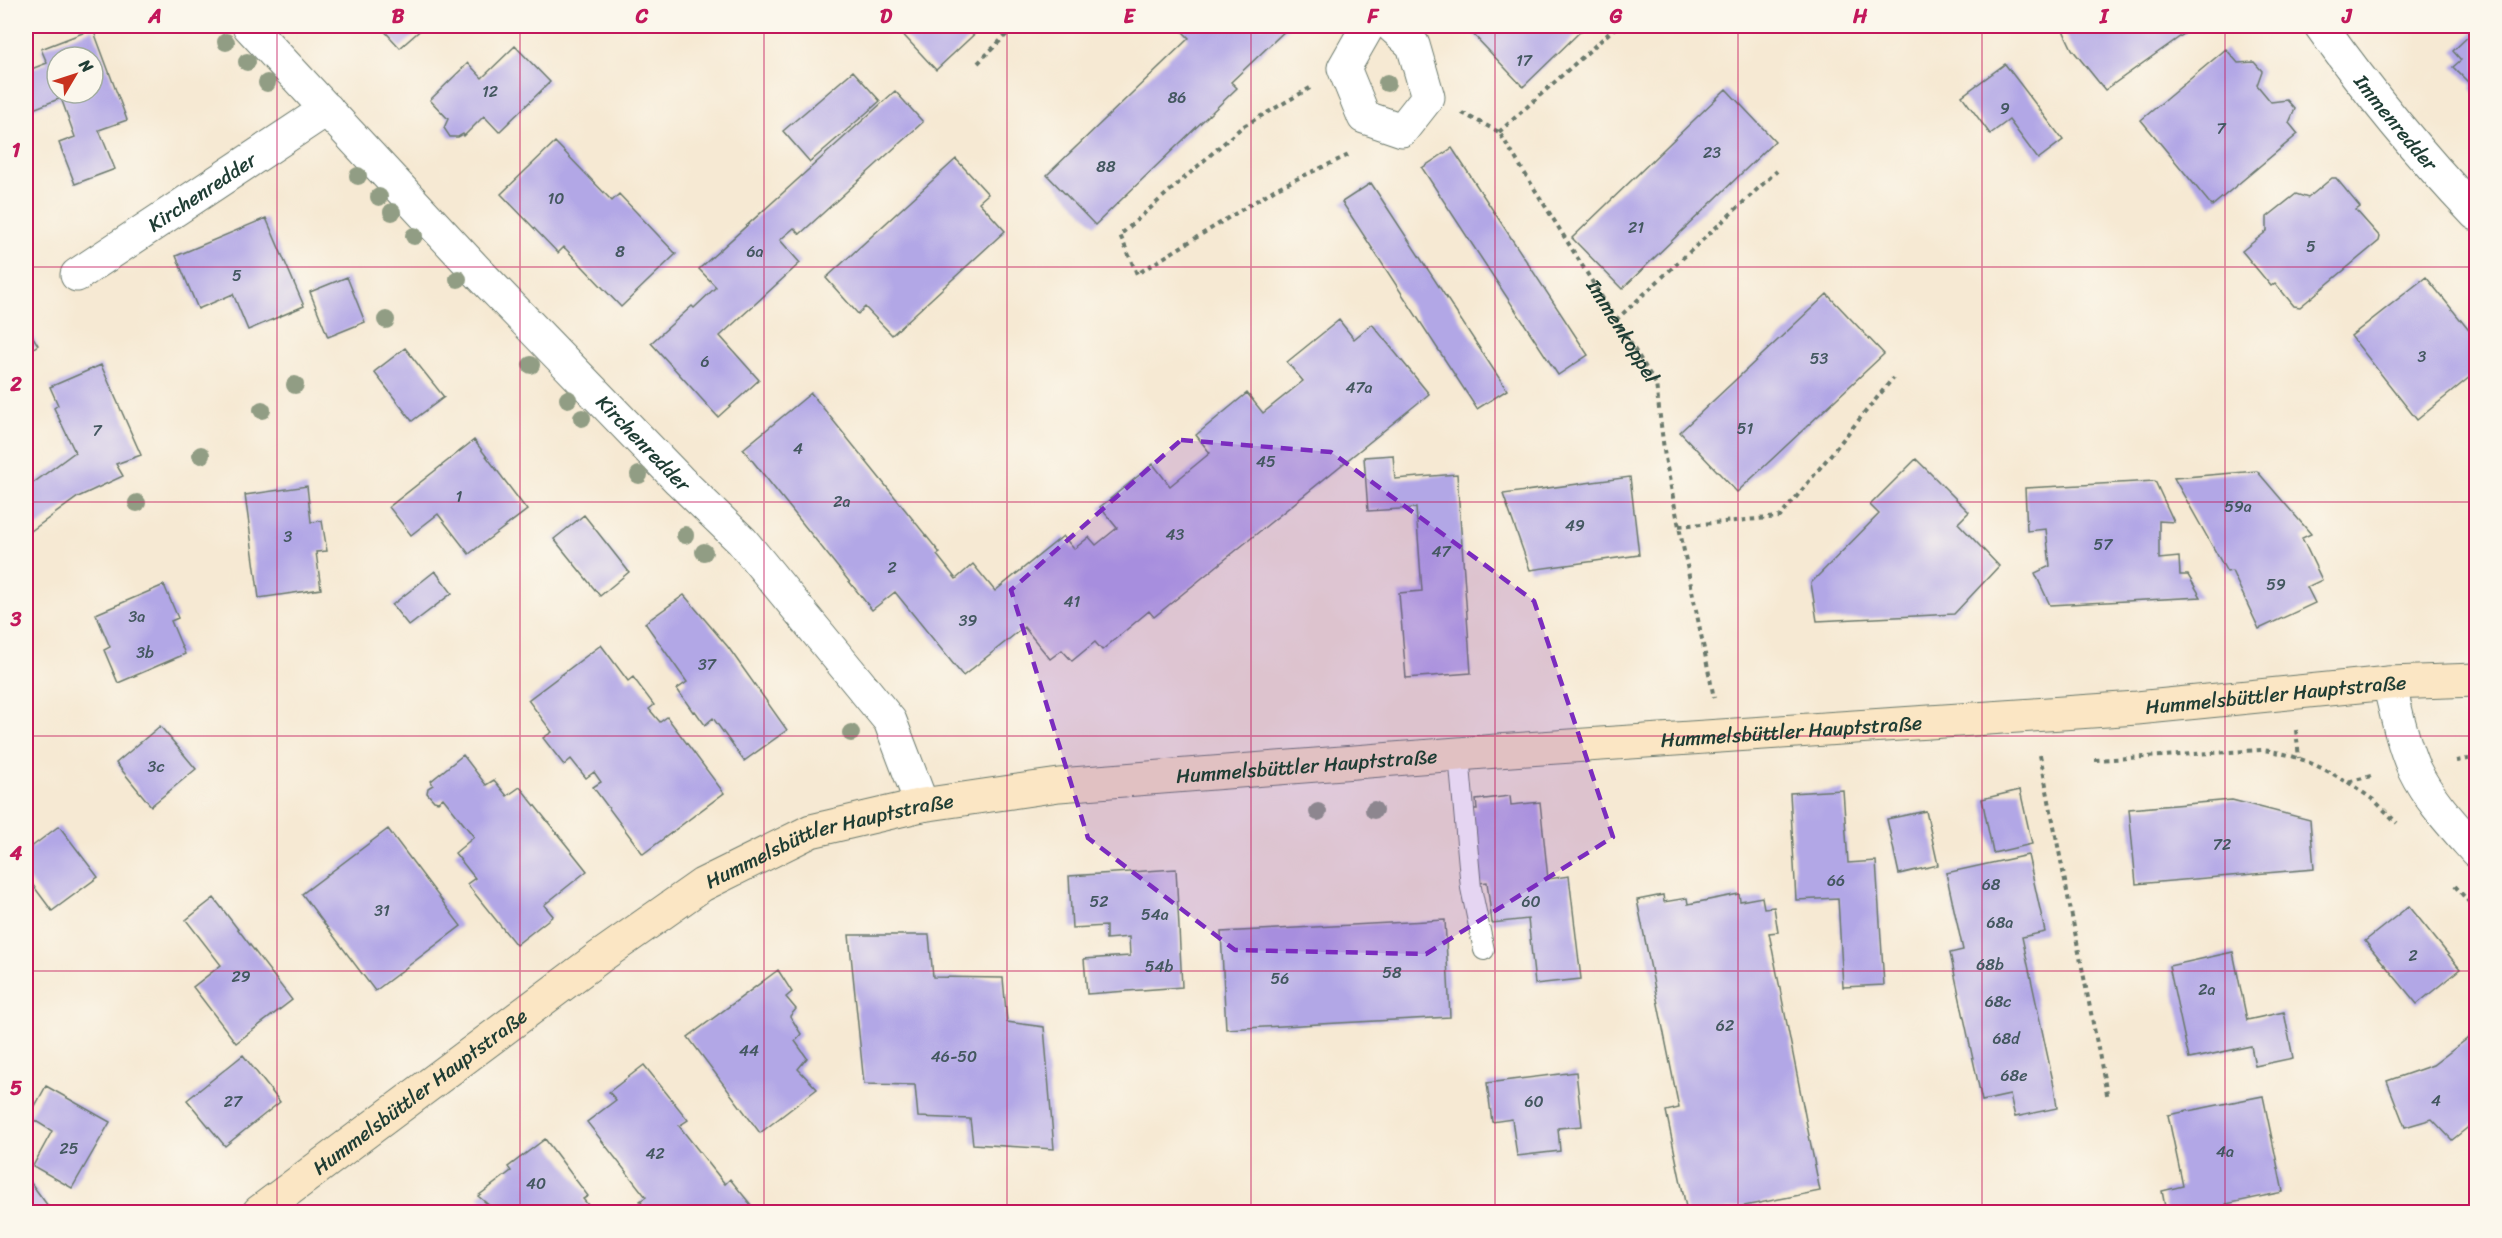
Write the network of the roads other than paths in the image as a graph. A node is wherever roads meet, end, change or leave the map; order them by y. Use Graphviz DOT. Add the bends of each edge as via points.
graph roads {
  1 [pos="249,26"];
  2 [pos="1368,26"];
  3 [pos="1392,26"];
  4 [pos="2320,26"];
  5 [pos="327,109"];
  6 [pos="2476,214"];
  7 [pos="77,275"];
  8 [pos="2476,680"];
  9 [pos="2389,683"];
  10 [pos="1459,755"];
  11 [pos="922,805"];
  12 [pos="2476,851"];
  13 [pos="1484,950"];
  14 [pos="259,1212"];
  1 -- 5 [label="street, Kirchenredder"];
  2 -- 3 [label="street" via="1344,68 1364,117 1402,130 1428,97 1413,45"];
  4 -- 6 [label="street, Immenredder" via="2393,120"];
  5 -- 7 [label="street, Kirchenredder"];
  5 -- 11 [label="street, Kirchenredder" via="475,269 742,541 890,721"];
  8 -- 9 [label="main road, Hummelsbüttler Hauptstraße"];
  9 -- 10 [label="main road, Hummelsbüttler Hauptstraße" via="2032,715"];
  9 -- 12 [label="street" via="2414,768 2445,816"];
  10 -- 11 [label="main road, Hummelsbüttler Hauptstraße" via="1059,785"];
  10 -- 13 [label="lane" via="1471,888"];
  11 -- 14 [label="main road, Hummelsbüttler Hauptstraße" via="811,831 702,885"];
}
